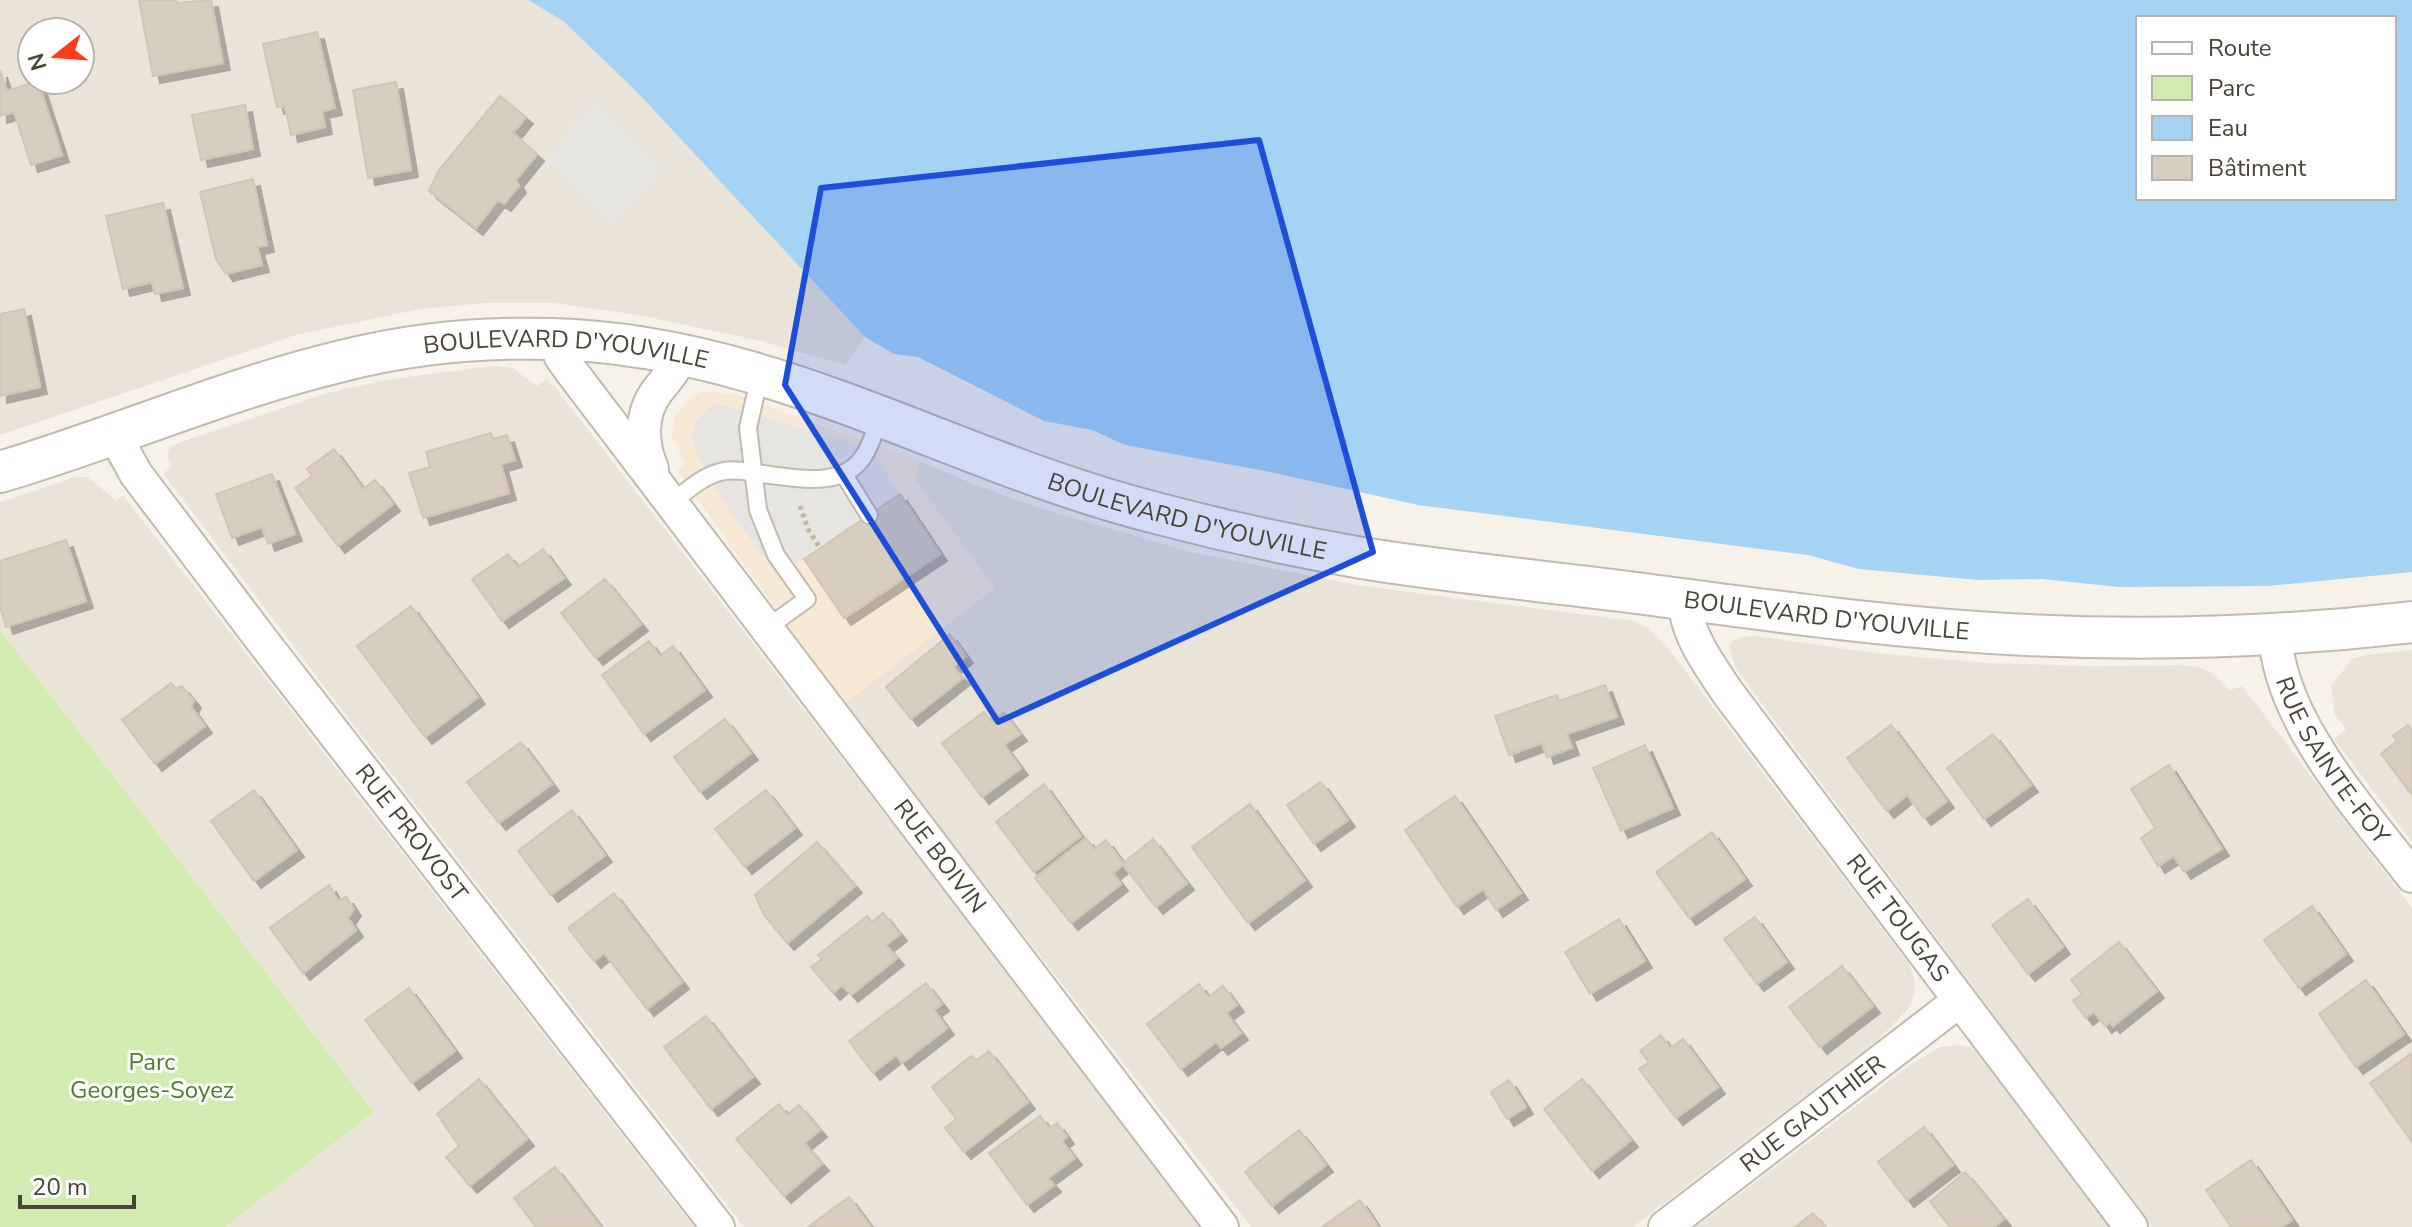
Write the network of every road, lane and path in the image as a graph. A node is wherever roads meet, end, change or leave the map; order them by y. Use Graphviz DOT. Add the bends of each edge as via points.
graph roads {
  1 [pos="554,339"];
  2 [pos="681,353"];
  3 [pos="760,373"];
  4 [pos="881,416"];
  5 [pos="114,434"];
  6 [pos="0,472"];
  7 [pos="752,472"];
  8 [pos="843,473"];
  9 [pos="797,478"];
  10 [pos="666,494"];
  11 [pos="869,515"];
  12 [pos="820,548"];
  13 [pos="1685,600"];
  14 [pos="2412,622"];
  15 [pos="767,628"];
  16 [pos="2275,633"];
  17 [pos="2412,876"];
  18 [pos="1959,1001"];
  19 [pos="718,1227"];
  20 [pos="1222,1227"];
  21 [pos="1665,1227"];
  22 [pos="2131,1227"];
  1 -- 2 [label="street, BOULEVARD D'YOUVILLE"];
  1 -- 5 [label="street, BOULEVARD D'YOUVILLE" via="449,343 341,361"];
  1 -- 10 [label="street, RUE BOIVIN" via="561,357"];
  2 -- 3 [label="street, BOULEVARD D'YOUVILLE"];
  2 -- 10 [label="street, RUE BOIVIN" via="644,421 646,449"];
  3 -- 4 [label="street, BOULEVARD D'YOUVILLE"];
  3 -- 7 [label="lane" via="748,428"];
  4 -- 8 [label="lane" via="863,458"];
  4 -- 13 [label="street, BOULEVARD D'YOUVILLE" via="1153,513 1409,565"];
  5 -- 6 [label="street, BOULEVARD D'YOUVILLE"];
  5 -- 19 [label="street, RUE PROVOST" via="136,474 246,619"];
  7 -- 9 [label="lane"];
  7 -- 10 [label="lane" via="722,471"];
  7 -- 15 [label="lane" via="758,510 776,555 807,599"];
  8 -- 9 [label="lane"];
  8 -- 11 [label="lane"];
  9 -- 12 [label="path" via="802,511"];
  10 -- 15 [label="street, RUE BOIVIN"];
  13 -- 16 [label="street, BOULEVARD D'YOUVILLE" via="1997,633"];
  13 -- 18 [label="street, RUE TOUGAS" via="1695,637 1728,693"];
  14 -- 16 [label="street, BOULEVARD D'YOUVILLE"];
  15 -- 20 [label="street, RUE BOIVIN"];
  16 -- 17 [label="street, RUE SAINTE-FOY" via="2276,659 2302,724"];
  18 -- 21 [label="street, RUE GAUTHIER"];
  18 -- 22 [label="street, RUE TOUGAS"];
}
